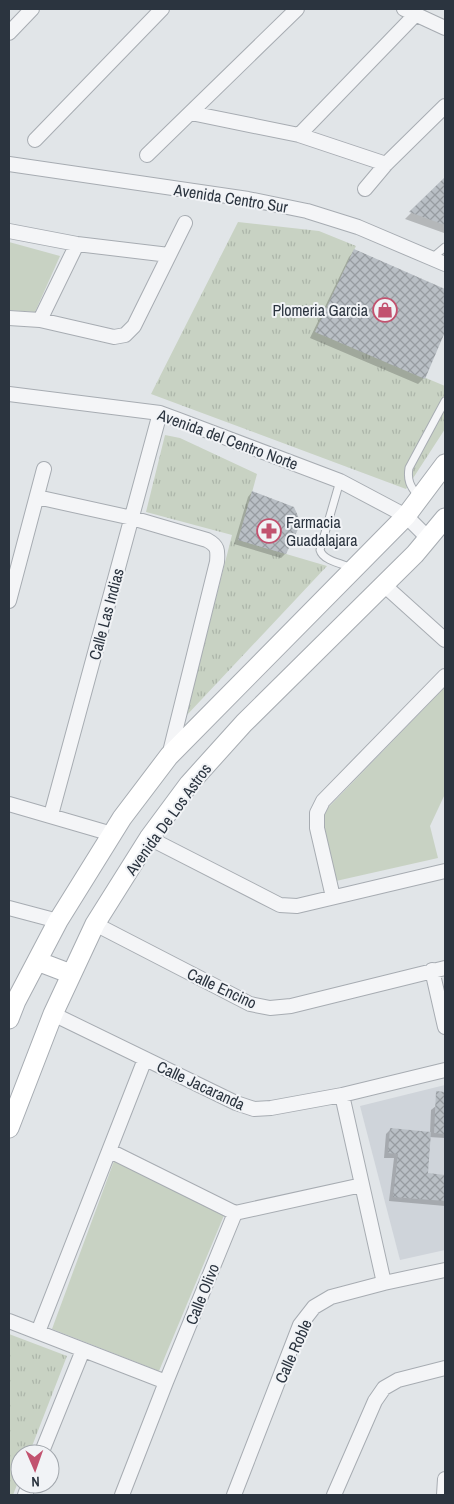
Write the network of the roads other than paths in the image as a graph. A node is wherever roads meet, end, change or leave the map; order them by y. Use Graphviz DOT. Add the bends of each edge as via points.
graph roads {
  1 [pos="32,9"];
  2 [pos="162,9"];
  3 [pos="297,9"];
  4 [pos="410,11"];
  5 [pos="445,28"];
  6 [pos="9,33"];
  7 [pos="445,106"];
  8 [pos="191,113"];
  9 [pos="299,135"];
  10 [pos="35,140"];
  11 [pos="147,155"];
  12 [pos="386,164"];
  13 [pos="10,168"];
  14 [pos="365,189"];
  15 [pos="185,223"];
  16 [pos="9,231"];
  17 [pos="77,244"];
  18 [pos="445,247"];
  19 [pos="169,255"];
  20 [pos="439,261"];
  21 [pos="9,318"];
  22 [pos="40,320"];
  23 [pos="9,394"];
  24 [pos="445,401"];
  25 [pos="160,413"];
  26 [pos="445,464"];
  27 [pos="44,469"];
  28 [pos="340,481"];
  29 [pos="37,497"];
  30 [pos="419,498"];
  31 [pos="406,516"];
  32 [pos="132,518"];
  33 [pos="445,518"];
  34 [pos="428,538"];
  35 [pos="354,568"];
  36 [pos="384,586"];
  37 [pos="9,601"];
  38 [pos="445,640"];
  39 [pos="445,676"];
  40 [pos="169,756"];
  41 [pos="9,804"];
  42 [pos="51,815"];
  43 [pos="112,834"];
  44 [pos="149,838"];
  45 [pos="445,871"];
  46 [pos="333,897"];
  47 [pos="9,908"];
  48 [pos="58,921"];
  49 [pos="95,924"];
  50 [pos="36,961"];
  51 [pos="439,969"];
  52 [pos="71,974"];
  53 [pos="53,1014"];
  54 [pos="9,1019"];
  55 [pos="445,1027"];
  56 [pos="145,1059"];
  57 [pos="445,1070"];
  58 [pos="342,1095"];
  59 [pos="9,1128"];
  60 [pos="110,1151"];
  61 [pos="362,1185"];
  62 [pos="235,1213"];
  63 [pos="445,1270"];
  64 [pos="384,1283"];
  65 [pos="9,1321"];
  66 [pos="38,1332"];
  67 [pos="83,1350"];
  68 [pos="445,1368"];
  69 [pos="166,1382"];
  70 [pos="45,1444"];
  71 [pos="445,1479"];
  72 [pos="122,1495"];
  73 [pos="234,1495"];
  74 [pos="334,1495"];
  75 [pos="444,1495"];
  1 -- 6 [label="street"];
  2 -- 10 [label="street"];
  3 -- 8 [label="street"];
  4 -- 5 [label="street"];
  4 -- 9 [label="street"];
  7 -- 12 [label="street"];
  8 -- 9 [label="street"];
  8 -- 11 [label="street"];
  9 -- 12 [label="street"];
  12 -- 14 [label="street"];
  13 -- 20 [label="street, Avenida Centro Sur" via="248,199 307,211 358,227"];
  15 -- 19 [label="street"];
  16 -- 17 [label="street"];
  17 -- 19 [label="street"];
  17 -- 22 [label="street"];
  18 -- 20 [label="lane"];
  19 -- 22 [label="street" via="134,326 125,335 114,337"];
  21 -- 22 [label="street"];
  23 -- 25 [label="street, Avenida del Centro Norte"];
  24 -- 30 [label="lane" via="409,468 410,486"];
  25 -- 28 [label="street, Avenida del Centro Norte"];
  25 -- 32 [label="street, Calle Las Indias"];
  26 -- 30 [label="main road"];
  27 -- 29 [label="street"];
  28 -- 31 [label="street, Avenida del Centro Norte"];
  28 -- 35 [label="lane" via="320,550 325,558"];
  29 -- 32 [label="street"];
  29 -- 37 [label="street"];
  30 -- 31 [label="main road"];
  31 -- 34 [label="street, Avenida del Centro Norte"];
  31 -- 35 [label="main road"];
  32 -- 40 [label="street" via="207,540 215,544 218,551"];
  32 -- 42 [label="street, Calle Las Indias"];
  33 -- 34 [label="main road, Avenida De Los Astros"];
  34 -- 36 [label="main road, Avenida De Los Astros"];
  35 -- 40 [label="main road"];
  36 -- 38 [label="street"];
  36 -- 44 [label="main road, Avenida De Los Astros" via="244,723 189,784"];
  39 -- 46 [label="street" via="323,801 317,813 317,828"];
  40 -- 43 [label="main road"];
  41 -- 42 [label="street"];
  42 -- 43 [label="street"];
  43 -- 48 [label="main road"];
  44 -- 46 [label="street" via="280,905 297,906"];
  44 -- 49 [label="main road, Avenida De Los Astros"];
  45 -- 46 [label="street"];
  47 -- 48 [label="street"];
  48 -- 50 [label="main road"];
  49 -- 51 [label="street, Calle Encino" via="250,1004 270,1008 291,1006"];
  49 -- 52 [label="main road, Avenida De Los Astros"];
  50 -- 52 [label="main road"];
  50 -- 54 [label="main road"];
  51 -- 55 [label="street"];
  52 -- 53 [label="main road, Avenida De Los Astros"];
  53 -- 56 [label="street, Calle Jacaranda"];
  53 -- 59 [label="main road, Avenida De Los Astros"];
  56 -- 58 [label="street, Calle Jacaranda" via="254,1109"];
  56 -- 60 [label="street"];
  57 -- 58 [label="street, Calle Jacaranda"];
  58 -- 61 [label="street"];
  60 -- 62 [label="street"];
  60 -- 66 [label="street"];
  61 -- 62 [label="street"];
  61 -- 64 [label="street"];
  62 -- 69 [label="street, Calle Olivo"];
  63 -- 64 [label="street, Calle Roble"];
  64 -- 73 [label="street, Calle Roble" via="331,1297 314,1307 300,1326"];
  65 -- 66 [label="street"];
  66 -- 67 [label="street"];
  67 -- 69 [label="street"];
  67 -- 70 [label="street"];
  68 -- 74 [label="street" via="398,1380 384,1388 375,1401"];
  69 -- 72 [label="street, Calle Olivo"];
  71 -- 75 [label="street"];
}
